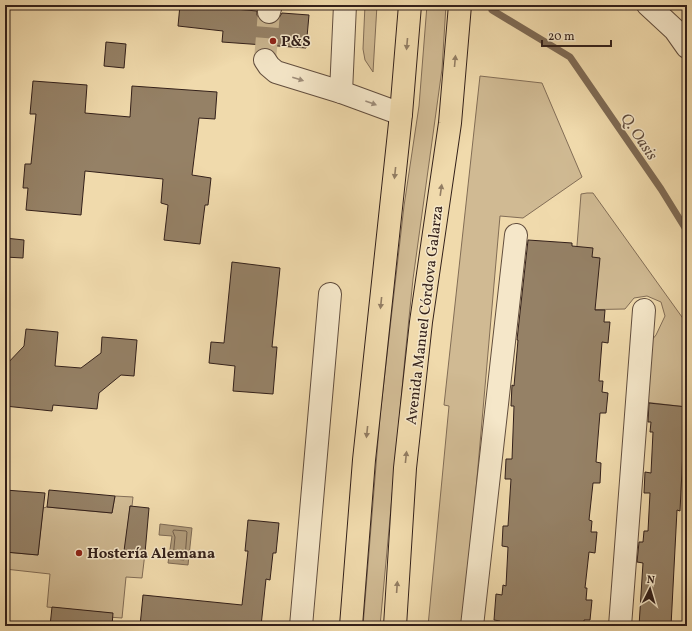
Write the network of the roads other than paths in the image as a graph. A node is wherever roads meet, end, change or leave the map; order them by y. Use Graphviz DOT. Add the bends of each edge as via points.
graph roads {
  1 [pos="345,5"];
  2 [pos="410,5"];
  3 [pos="460,5"];
  4 [pos="648,5"];
  5 [pos="687,47"];
  6 [pos="265,60"];
  7 [pos="341,92"];
  8 [pos="401,114"];
  9 [pos="516,235"];
  10 [pos="330,294"];
  11 [pos="644,310"];
  12 [pos="301,626"];
  13 [pos="351,626"];
  14 [pos="394,626"];
  15 [pos="472,626"];
  16 [pos="620,626"];
  1 -- 7 [label="street"];
  2 -- 8 [label="main road, one-way"];
  14 -- 3 [label="main road, Avenida Manuel Córdova Galarza, one-way" via="405,468 421,322 450,123"];
  4 -- 5 [label="street" via="675,30"];
  6 -- 7 [label="street, one-way" via="276,72"];
  7 -- 8 [label="street, one-way"];
  8 -- 13 [label="main road, one-way" via="364,460"];
  9 -- 15 [label="street"];
  10 -- 12 [label="street"];
  11 -- 16 [label="street"];
}
